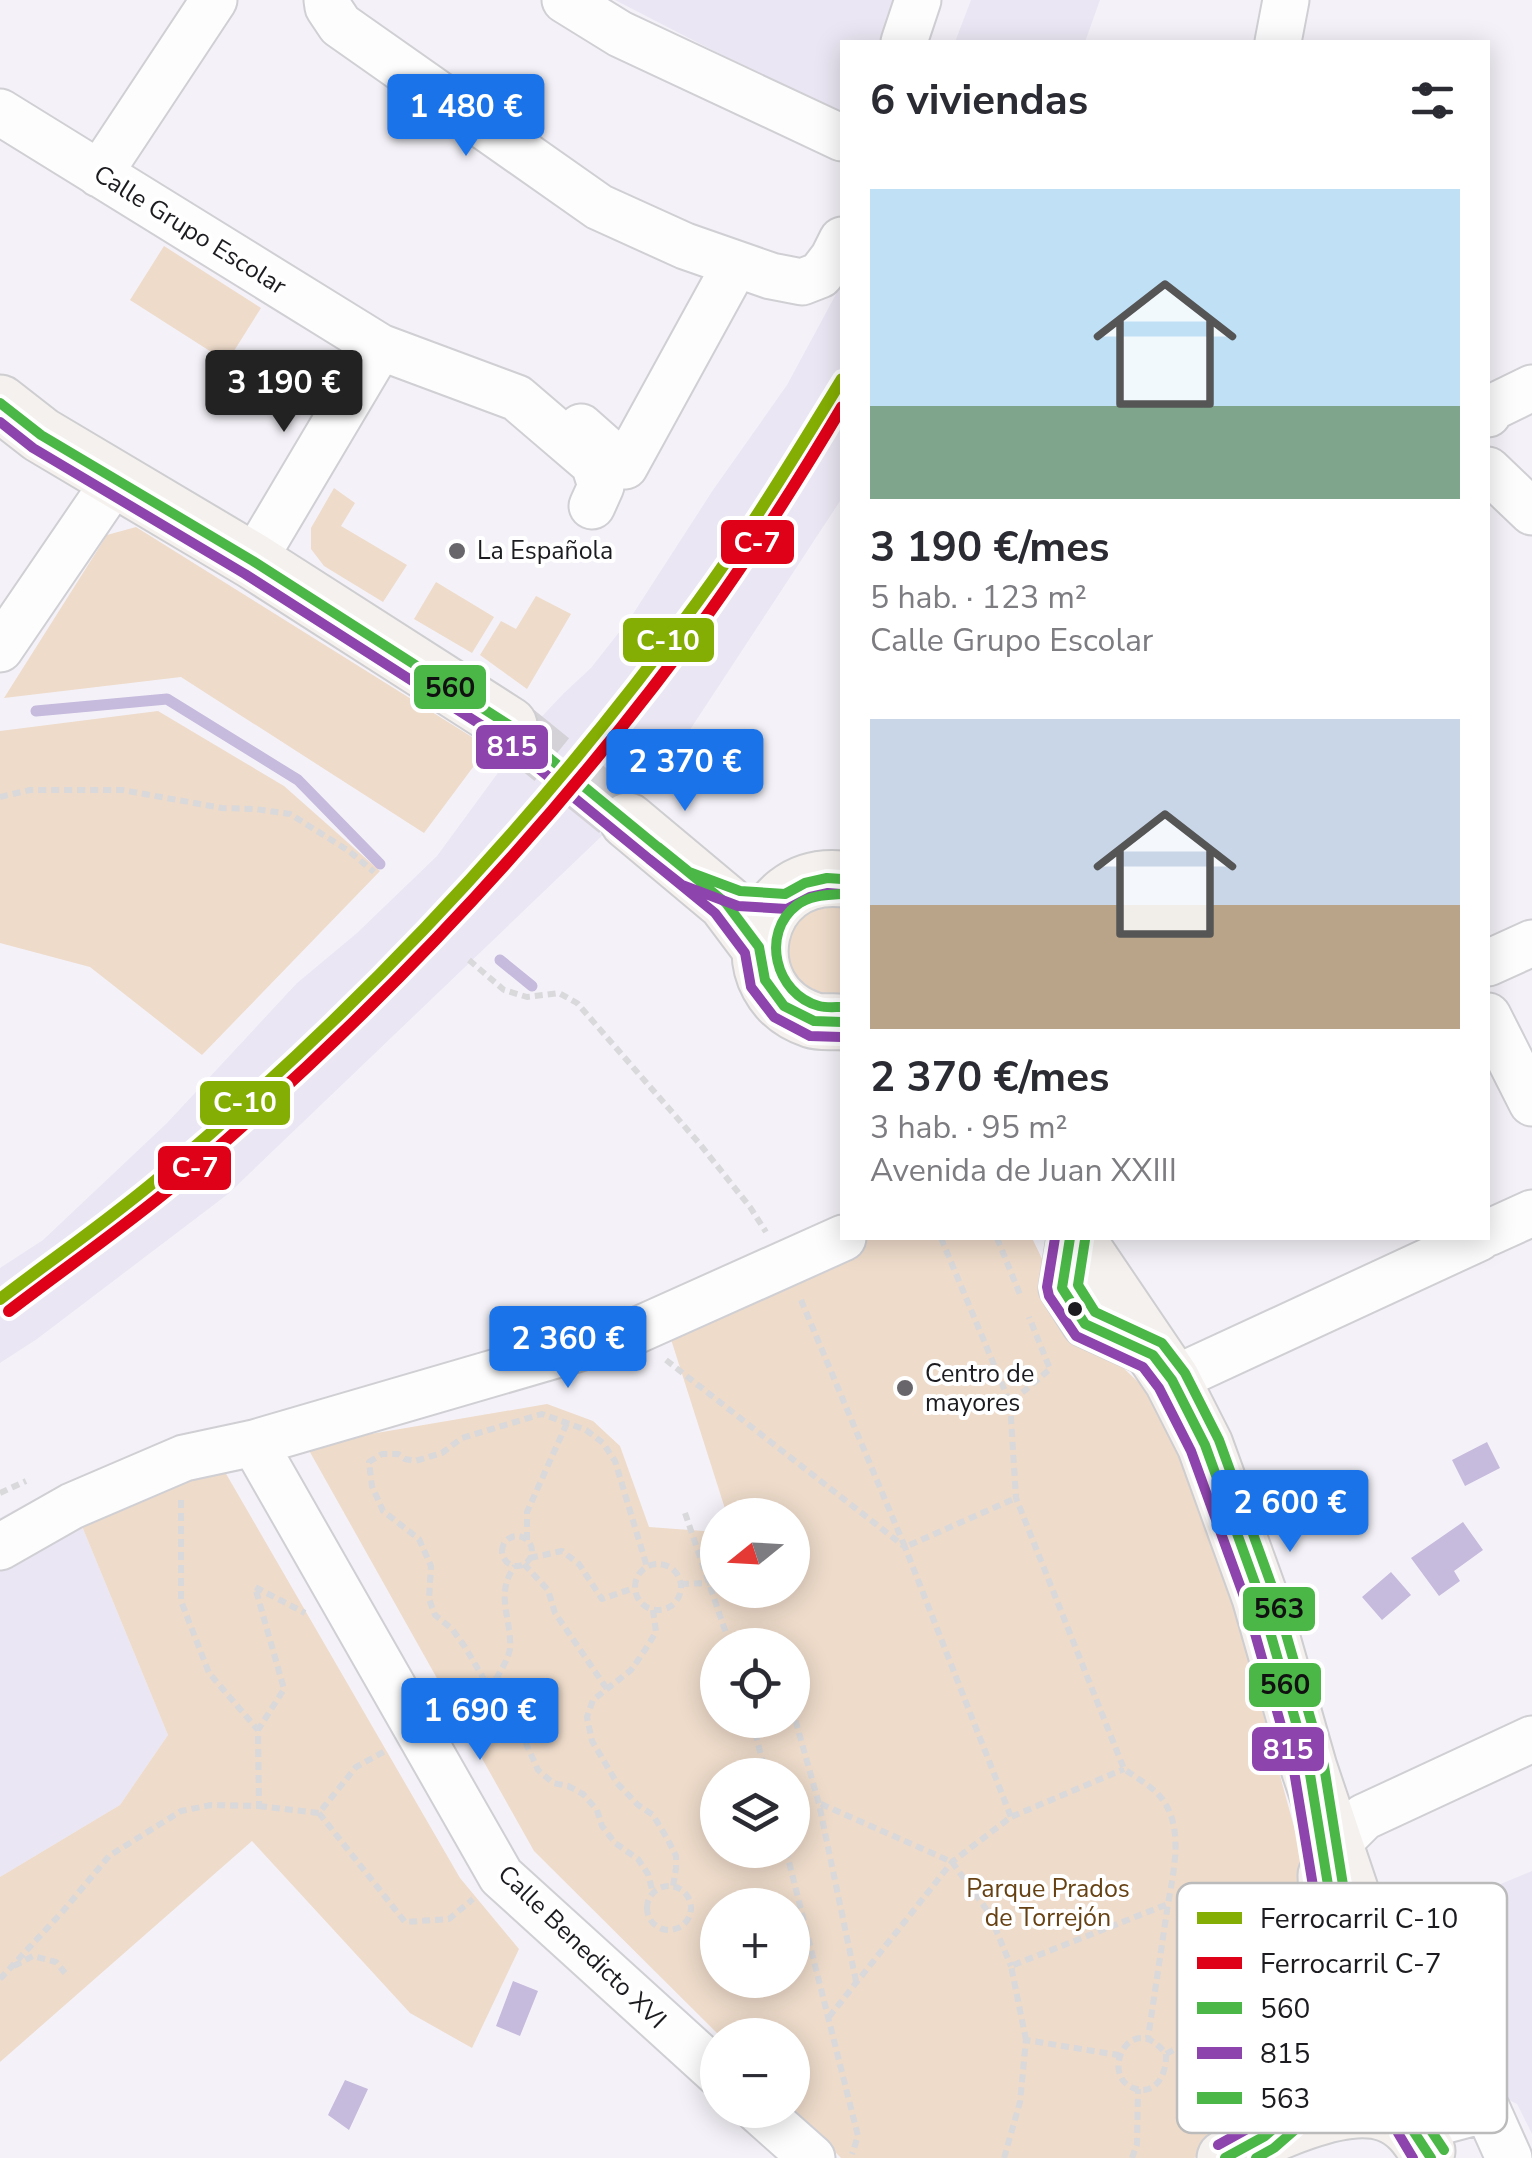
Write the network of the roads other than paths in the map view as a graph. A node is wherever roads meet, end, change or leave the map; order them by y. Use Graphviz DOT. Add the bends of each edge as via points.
graph roads {
  1 [pos="214,0"];
  2 [pos="327,0"];
  3 [pos="565,0"];
  4 [pos="918,0"];
  5 [pos="1286,0"];
  6 [pos="905,40"];
  7 [pos="1278,40"];
  8 [pos="0,112"];
  9 [pos="840,137"];
  10 [pos="99,174"];
  11 [pos="840,244"];
  12 [pos="726,282"];
  13 [pos="380,348"];
  14 [pos="1532,388"];
  15 [pos="511,396"];
  16 [pos="0,404"];
  17 [pos="1490,410"];
  18 [pos="1490,472"];
  19 [pos="116,479"];
  20 [pos="592,506"];
  21 [pos="1532,512"];
  22 [pos="253,561"];
  23 [pos="0,650"];
  24 [pos="509,725"];
  25 [pos="628,821"];
  26 [pos="689,872"];
  27 [pos="840,880"];
  28 [pos="785,894"];
  29 [pos="1532,943"];
  30 [pos="759,947"];
  31 [pos="1490,962"];
  32 [pos="1490,1020"];
  33 [pos="840,1022"];
  34 [pos="1532,1104"];
  35 [pos="1532,1213"];
  36 [pos="1490,1232"];
  37 [pos="840,1239"];
  38 [pos="1074,1240"];
  39 [pos="1473,1240"];
  40 [pos="1162,1367"];
  41 [pos="254,1443"];
  42 [pos="0,1546"];
  43 [pos="1532,1739"];
  44 [pos="1310,1768"];
  45 [pos="1336,1845"];
  46 [pos="1328,1883"];
  47 [pos="1348,1883"];
  48 [pos="700,2057"];
  49 [pos="778,2128"];
  50 [pos="1281,2133"];
  51 [pos="1498,2133"];
  52 [pos="1245,2147"];
  53 [pos="812,2158"];
  54 [pos="1510,2158"];
  1 -- 10 [label="street"];
  2 -- 11 [label="street" via="340,24 599,208 684,246 802,282 820,275"];
  3 -- 9 [label="street" via="620,34"];
  4 -- 6 [label="street"];
  5 -- 7 [label="street"];
  8 -- 10 [label="street, Calle Grupo Escolar"];
  10 -- 13 [label="street, Calle Grupo Escolar"];
  12 -- 15 [label="street" via="625,466 520,376"];
  13 -- 15 [label="street, Calle Grupo Escolar"];
  13 -- 22 [label="street"];
  14 -- 17 [label="street"];
  15 -- 20 [label="street" via="594,464 601,486"];
  16 -- 19 [label="main road"];
  18 -- 21 [label="street"];
  19 -- 22 [label="main road"];
  19 -- 23 [label="street"];
  22 -- 24 [label="main road"];
  25 -- 26 [label="main road"];
  26 -- 28 [label="main road" via="740,891"];
  26 -- 30 [label="main road" via="726,903"];
  27 -- 28 [label="main road" via="805,882"];
  28 -- 30 [label="main road" via="763,927"];
  29 -- 31 [label="street"];
  30 -- 33 [label="main road" via="765,980 784,1006 814,1021"];
  32 -- 34 [label="street"];
  35 -- 36 [label="street"];
  37 -- 41 [label="street" via="631,1333"];
  38 -- 40 [label="main road"];
  39 -- 40 [label="street"];
  40 -- 44 [label="main road" via="1205,1445"];
  41 -- 42 [label="street" via="184,1458 72,1506"];
  41 -- 48 [label="street, Calle Benedicto XVI" via="502,1876"];
  43 -- 45 [label="street" via="1364,1817"];
  44 -- 45 [label="main road"];
  44 -- 46 [label="main road"];
  45 -- 47 [label="main road"];
  49 -- 53 [label="street"];
  50 -- 52 [label="main road"];
  51 -- 54 [label="street"];
}
